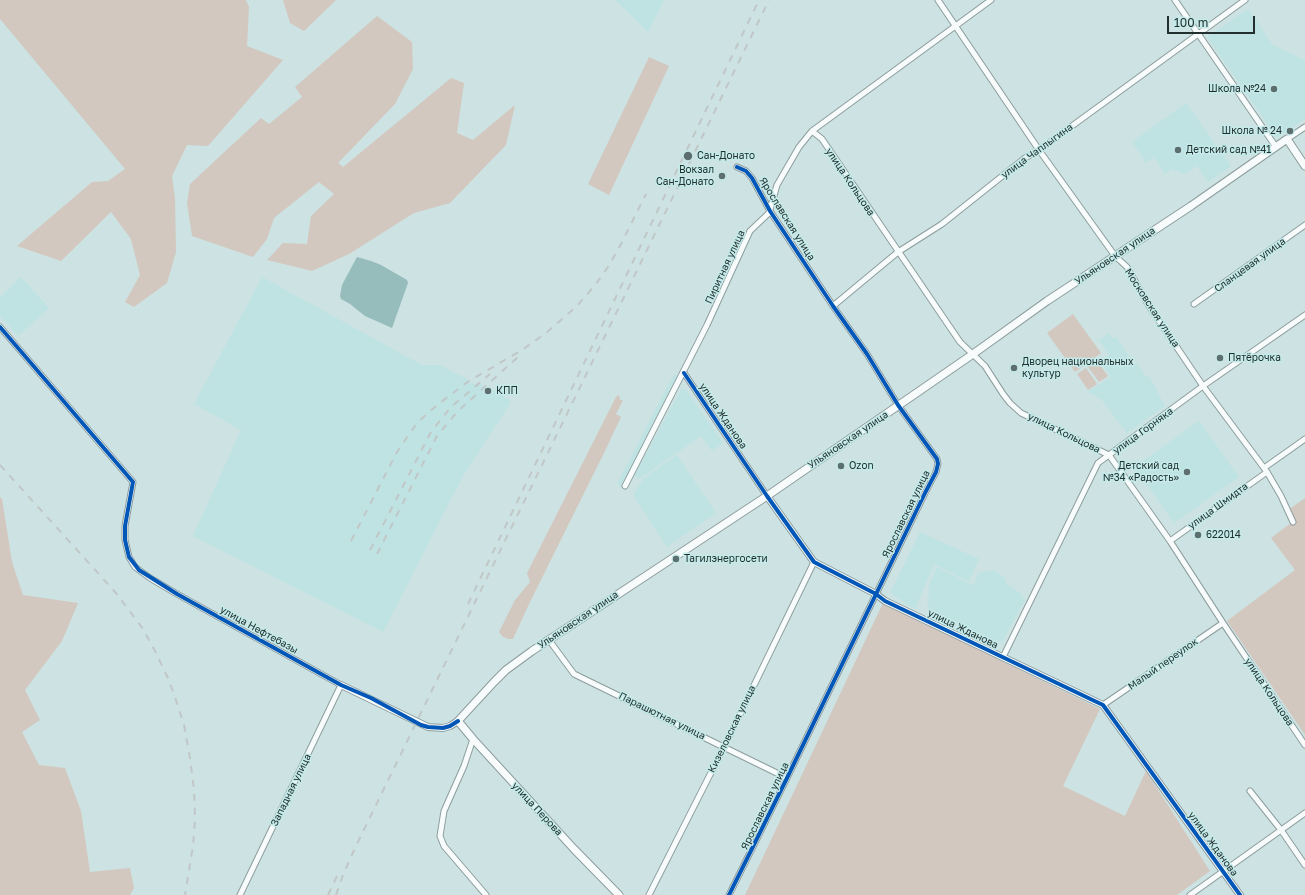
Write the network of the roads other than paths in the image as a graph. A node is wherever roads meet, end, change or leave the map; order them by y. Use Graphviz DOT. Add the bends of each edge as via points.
graph roads {
  1 [pos="938,0"];
  2 [pos="991,0"];
  3 [pos="1175,0"];
  4 [pos="1245,0"];
  5 [pos="956,26"];
  6 [pos="1199,34"];
  7 [pos="1305,127"];
  8 [pos="812,131"];
  9 [pos="1287,139"];
  10 [pos="1276,147"];
  11 [pos="1039,150"];
  12 [pos="1305,166"];
  13 [pos="738,167"];
  14 [pos="770,211"];
  15 [pos="1305,225"];
  16 [pos="898,252"];
  17 [pos="1115,256"];
  18 [pos="1194,304"];
  19 [pos="833,306"];
  20 [pos="1305,315"];
  21 [pos="0,327"];
  22 [pos="973,354"];
  23 [pos="684,373"];
  24 [pos="1203,386"];
  25 [pos="898,405"];
  26 [pos="1305,439"];
  27 [pos="1108,455"];
  28 [pos="1265,470"];
  29 [pos="625,486"];
  30 [pos="767,496"];
  31 [pos="1293,522"];
  32 [pos="1170,541"];
  33 [pos="814,562"];
  34 [pos="876,594"];
  35 [pos="1223,623"];
  36 [pos="549,640"];
  37 [pos="1003,657"];
  38 [pos="342,685"];
  39 [pos="1103,705"];
  40 [pos="458,721"];
  41 [pos="473,739"];
  42 [pos="1305,745"];
  43 [pos="724,747"];
  44 [pos="787,778"];
  45 [pos="1250,791"];
  46 [pos="1305,813"];
  47 [pos="1281,830"];
  48 [pos="1305,865"];
  49 [pos="1223,871"];
  50 [pos="240,895"];
  51 [pos="486,895"];
  52 [pos="619,895"];
  53 [pos="649,895"];
  54 [pos="729,895"];
  55 [pos="1190,895"];
  56 [pos="1240,895"];
  1 -- 5 [label="street, Московская улица"];
  2 -- 5 [label="street"];
  3 -- 6 [label="street"];
  4 -- 6 [label="street, улица Чаплыгина"];
  5 -- 8 [label="street"];
  5 -- 11 [label="street, Московская улица"];
  6 -- 10 [label="street"];
  6 -- 11 [label="street, улица Чаплыгина"];
  7 -- 9 [label="street, Ульяновская улица"];
  8 -- 14 [label="street" via="799,147 777,185"];
  8 -- 16 [label="street, улица Кольцова" via="822,139"];
  9 -- 10 [label="main road, Ульяновская улица"];
  9 -- 12 [label="main road"];
  10 -- 17 [label="main road, Ульяновская улица"];
  11 -- 16 [label="street, улица Чаплыгина" via="1024,158 942,224"];
  11 -- 17 [label="street, Московская улица"];
  13 -- 14 [label="street, Ярославская улица" via="752,178"];
  14 -- 19 [label="street, Ярославская улица"];
  14 -- 23 [label="street, Пиритная улица" via="750,231"];
  15 -- 18 [label="street, Сланцевая улица"];
  16 -- 19 [label="street, улица Чаплыгина"];
  16 -- 22 [label="street, улица Кольцова" via="960,342"];
  17 -- 22 [label="main road, Ульяновская улица"];
  17 -- 24 [label="street, Московская улица" via="1127,267"];
  19 -- 25 [label="street, Ярославская улица" via="867,354"];
  20 -- 24 [label="street, улица Горняка"];
  21 -- 38 [label="street, улица Нефтебазы" via="133,482 125,540 129,557 135,567 177,594"];
  22 -- 25 [label="main road, Ульяновская улица"];
  22 -- 27 [label="street, улица Кольцова" via="985,366 1002,394 1021,413"];
  23 -- 29 [label="street, Пиритная улица"];
  23 -- 30 [label="street, улица Жданова"];
  24 -- 27 [label="street, улица Горняка"];
  24 -- 28 [label="street, Московская улица"];
  25 -- 30 [label="main road, Ульяновская улица"];
  25 -- 34 [label="street, Ярославская улица" via="938,464"];
  26 -- 28 [label="street, улица Шмидта"];
  27 -- 32 [label="street, улица Кольцова"];
  27 -- 37 [label="street, улица Горняка" via="1094,470"];
  28 -- 31 [label="street, Московская улица" via="1282,496"];
  28 -- 32 [label="street, улица Шмидта"];
  30 -- 33 [label="street, улица Жданова"];
  30 -- 36 [label="main road, Ульяновская улица"];
  32 -- 35 [label="street, улица Кольцова"];
  33 -- 34 [label="street, улица Жданова"];
  33 -- 43 [label="street, Кизеловская улица"];
  34 -- 37 [label="street, улица Жданова" via="885,601"];
  34 -- 44 [label="street, Ярославская улица"];
  35 -- 39 [label="street, Малый переулок"];
  35 -- 42 [label="street, улица Кольцова"];
  36 -- 40 [label="main road, Ульяновская улица" via="500,675"];
  36 -- 43 [label="street, Парашютная улица" via="574,674"];
  37 -- 39 [label="street, улица Жданова"];
  38 -- 40 [label="street, улица Нефтебазы" via="428,727 443,728"];
  38 -- 50 [label="street, Западная улица"];
  39 -- 49 [label="street, улица Жданова"];
  40 -- 41 [label="main road, улица Перова"];
  41 -- 51 [label="street" via="464,766 445,806 440,836 444,846"];
  41 -- 52 [label="main road, улица Перова"];
  43 -- 44 [label="street, Парашютная улица"];
  43 -- 53 [label="street, Кизеловская улица"];
  44 -- 54 [label="street, Ярославская улица"];
  45 -- 47 [label="street"];
  46 -- 47 [label="street"];
  47 -- 48 [label="street"];
  47 -- 49 [label="street"];
  49 -- 55 [label="street"];
  49 -- 56 [label="street, улица Жданова"];
}
